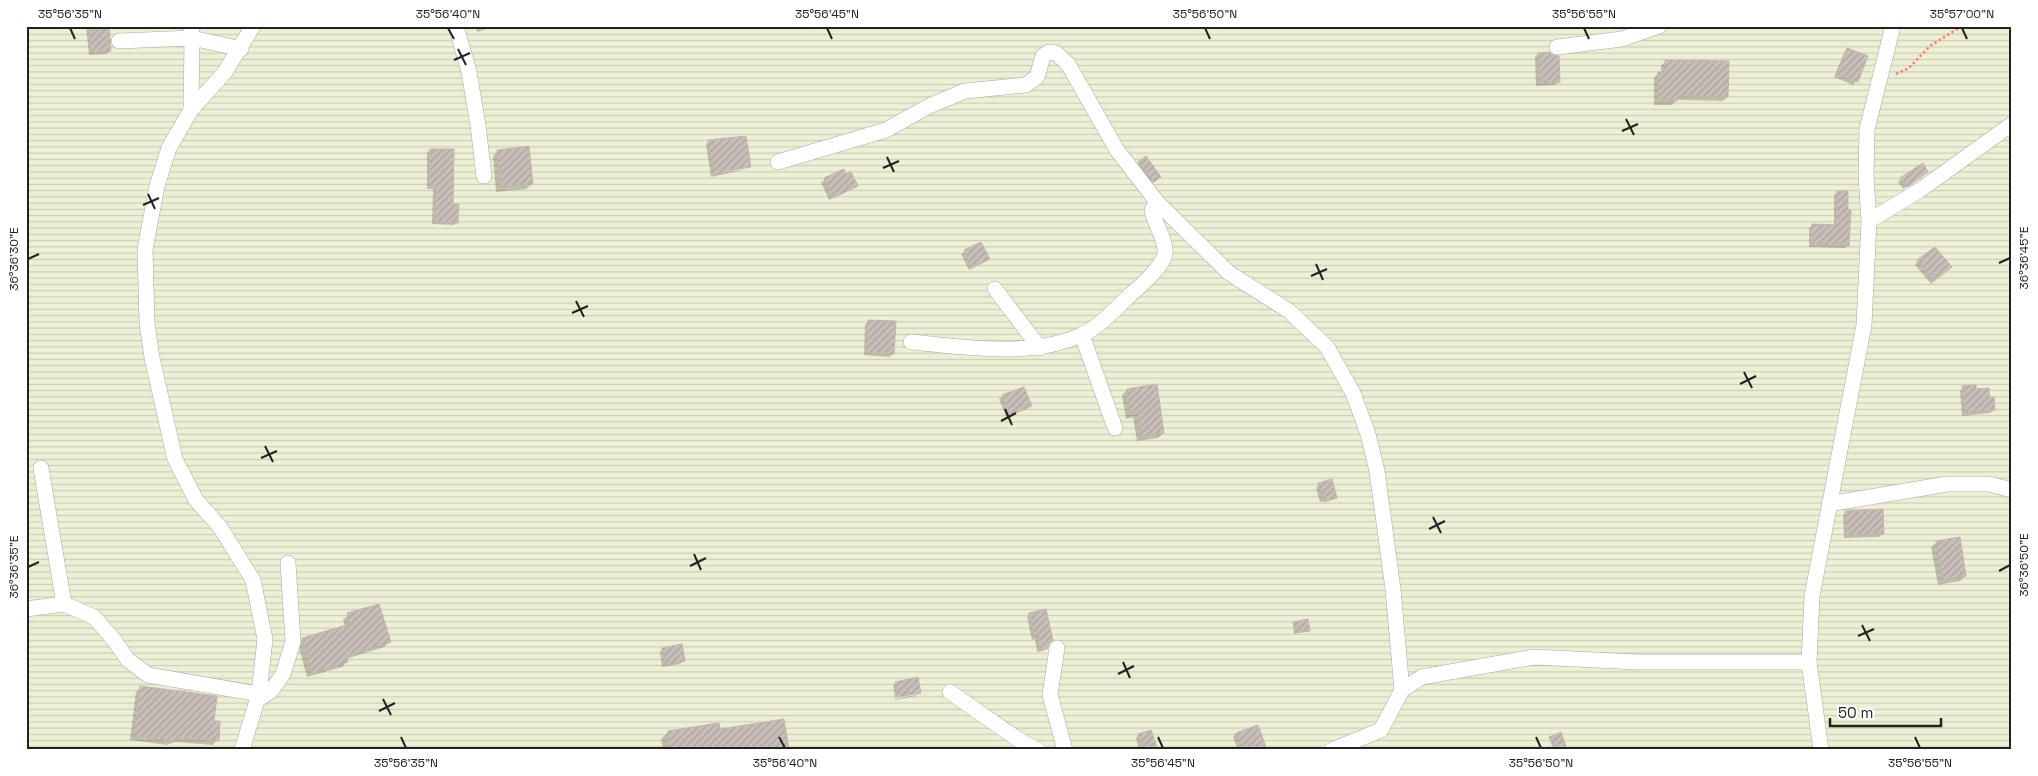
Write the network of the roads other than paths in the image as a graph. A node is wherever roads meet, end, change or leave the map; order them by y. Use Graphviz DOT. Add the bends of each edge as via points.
graph roads {
  1 [pos="253,26"];
  2 [pos="456,26"];
  3 [pos="1659,26"];
  4 [pos="1892,26"];
  5 [pos="192,32"];
  6 [pos="119,41"];
  7 [pos="1557,47"];
  8 [pos="241,48"];
  9 [pos="191,110"];
  10 [pos="2012,124"];
  11 [pos="778,162"];
  12 [pos="484,176"];
  13 [pos="1157,202"];
  14 [pos="1869,221"];
  15 [pos="994,288"];
  16 [pos="1082,335"];
  17 [pos="911,342"];
  18 [pos="1040,348"];
  19 [pos="1115,428"];
  20 [pos="41,468"];
  21 [pos="2012,490"];
  22 [pos="1829,504"];
  23 [pos="288,563"];
  24 [pos="64,604"];
  25 [pos="26,609"];
  26 [pos="1057,648"];
  27 [pos="1809,662"];
  28 [pos="1402,690"];
  29 [pos="950,692"];
  30 [pos="258,697"];
  31 [pos="242,750"];
  32 [pos="1038,750"];
  33 [pos="1065,750"];
  34 [pos="1332,750"];
  35 [pos="1821,750"];
  1 -- 8 [label="street"];
  2 -- 12 [label="street" via="469,72"];
  3 -- 7 [label="street" via="1622,39"];
  4 -- 14 [label="street" via="1867,129"];
  5 -- 6 [label="street"];
  5 -- 8 [label="street"];
  5 -- 9 [label="street"];
  8 -- 9 [label="street" via="225,72"];
  9 -- 30 [label="street" via="169,148 157,186 145,249 146,323 175,459 196,500 220,526 253,580 265,639"];
  10 -- 14 [label="street" via="1920,190"];
  11 -- 13 [label="street" via="886,130 965,91 1026,85 1037,76 1043,56 1049,52 1056,53 1068,64 1117,150"];
  13 -- 16 [label="street" via="1152,210 1166,249 1165,256 1138,288"];
  13 -- 28 [label="street" via="1229,273 1289,311 1327,347 1353,393 1377,471 1393,589"];
  14 -- 22 [label="street" via="1864,325"];
  15 -- 18 [label="street"];
  16 -- 18 [label="street"];
  16 -- 19 [label="street"];
  17 -- 18 [label="street" via="978,348"];
  20 -- 24 [label="street"];
  21 -- 22 [label="street" via="1989,484 1947,484"];
  22 -- 27 [label="street" via="1812,596"];
  23 -- 30 [label="street" via="293,642 283,674 272,691"];
  24 -- 25 [label="street"];
  24 -- 30 [label="street" via="94,617 128,660 148,675"];
  26 -- 33 [label="street" via="1050,695"];
  27 -- 28 [label="street" via="1637,662 1534,657 1422,677"];
  27 -- 35 [label="street"];
  28 -- 34 [label="street" via="1381,730"];
  29 -- 32 [label="street"];
  30 -- 31 [label="street"];
}
